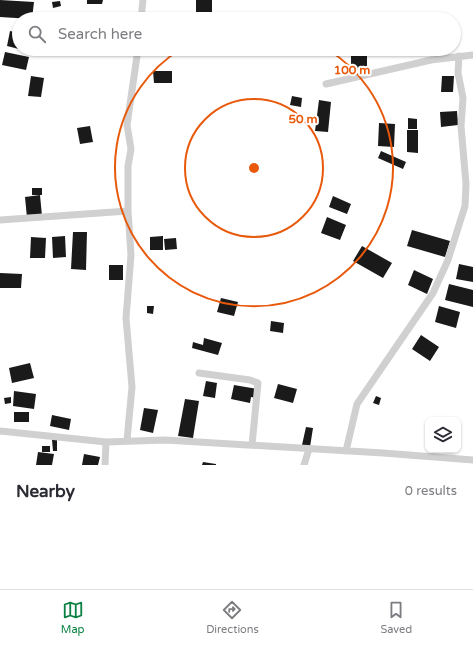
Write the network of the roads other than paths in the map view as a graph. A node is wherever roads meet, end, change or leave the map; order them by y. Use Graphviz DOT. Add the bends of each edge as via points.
graph roads {
  1 [pos="143,0"];
  2 [pos="142,12"];
  3 [pos="473,55"];
  4 [pos="137,56"];
  5 [pos="459,56"];
  6 [pos="461,56"];
  7 [pos="326,84"];
  8 [pos="128,211"];
  9 [pos="0,220"];
  10 [pos="199,373"];
  11 [pos="0,431"];
  12 [pos="127,440"];
  13 [pos="106,442"];
  14 [pos="252,445"];
  15 [pos="309,449"];
  16 [pos="346,451"];
  17 [pos="473,460"];
  18 [pos="105,465"];
  19 [pos="304,465"];
  1 -- 2 [label="street"];
  3 -- 6 [label="street"];
  4 -- 8 [label="street" via="127,125 131,149 128,166"];
  5 -- 7 [label="street"];
  5 -- 16 [label="street" via="466,184 462,218 448,260 433,293 357,404"];
  8 -- 9 [label="street"];
  8 -- 12 [label="street" via="131,255 126,318 132,387"];
  10 -- 14 [label="street" via="258,383"];
  11 -- 13 [label="street"];
  12 -- 13 [label="street"];
  12 -- 14 [label="street"];
  13 -- 18 [label="street"];
  14 -- 15 [label="street"];
  15 -- 16 [label="street"];
  15 -- 19 [label="street"];
  16 -- 17 [label="street"];
}
